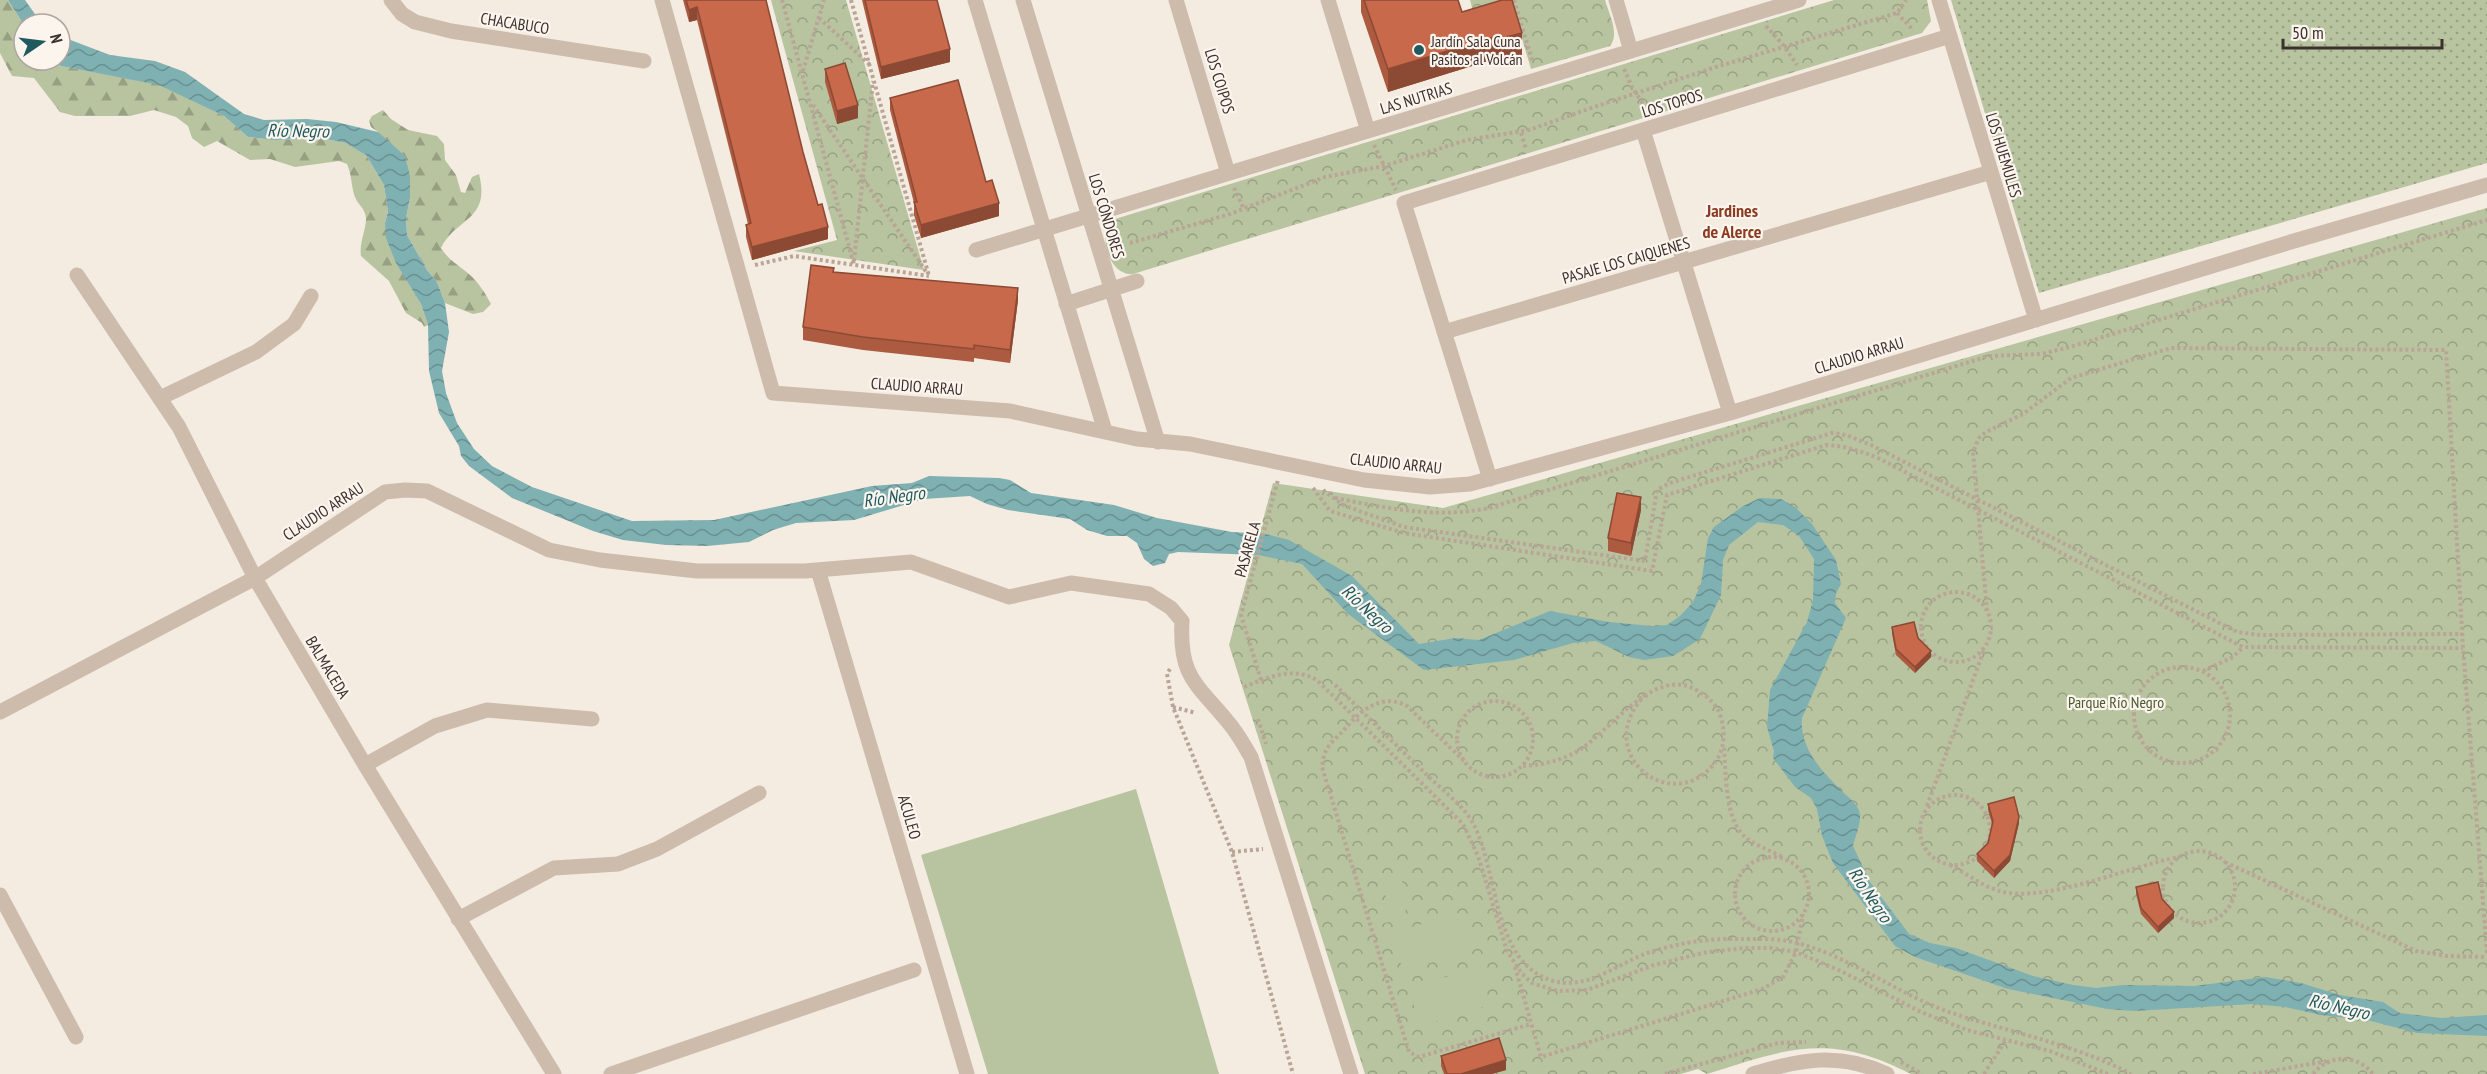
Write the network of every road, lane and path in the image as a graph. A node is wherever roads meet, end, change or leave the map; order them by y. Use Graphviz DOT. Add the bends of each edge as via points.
graph roads {
  1 [pos="391,0"];
  2 [pos="662,0"];
  3 [pos="782,0"];
  4 [pos="824,0"];
  5 [pos="852,0"];
  6 [pos="975,0"];
  7 [pos="1023,0"];
  8 [pos="1176,0"];
  9 [pos="1328,0"];
  10 [pos="1514,0"];
  11 [pos="1616,0"];
  12 [pos="1798,0"];
  13 [pos="1906,0"];
  14 [pos="1939,0"];
  15 [pos="1770,4"];
  16 [pos="1754,14"];
  17 [pos="819,18"];
  18 [pos="1950,36"];
  19 [pos="1784,46"];
  20 [pos="1625,53"];
  21 [pos="644,61"];
  22 [pos="870,66"];
  23 [pos="802,72"];
  24 [pos="874,78"];
  25 [pos="1538,79"];
  26 [pos="1807,80"];
  27 [pos="1635,94"];
  28 [pos="810,102"];
  29 [pos="1659,126"];
  30 [pos="1643,130"];
  31 [pos="1368,131"];
  32 [pos="1384,166"];
  33 [pos="1991,172"];
  34 [pos="1228,173"];
  35 [pos="863,179"];
  36 [pos="2487,185"];
  37 [pos="1404,203"];
  38 [pos="1089,216"];
  39 [pos="2487,220"];
  40 [pos="1044,230"];
  41 [pos="1130,243"];
  42 [pos="976,250"];
  43 [pos="1683,262"];
  44 [pos="854,265"];
  45 [pos="738,269"];
  46 [pos="77,275"];
  47 [pos="929,276"];
  48 [pos="1137,281"];
  49 [pos="1111,290"];
  50 [pos="311,296"];
  51 [pos="1066,304"];
  52 [pos="2036,320"];
  53 [pos="1444,332"];
  54 [pos="159,398"];
  55 [pos="1730,413"];
  56 [pos="1105,431"];
  57 [pos="1158,442"];
  58 [pos="1281,465"];
  59 [pos="1298,468"];
  60 [pos="1490,479"];
  61 [pos="1331,497"];
  62 [pos="1976,499"];
  63 [pos="1977,510"];
  64 [pos="818,570"];
  65 [pos="255,578"];
  66 [pos="1987,611"];
  67 [pos="2462,634"];
  68 [pos="1985,646"];
  69 [pos="1180,647"];
  70 [pos="2243,647"];
  71 [pos="2463,648"];
  72 [pos="2203,671"];
  73 [pos="1261,680"];
  74 [pos="1335,685"];
  75 [pos="1244,687"];
  76 [pos="1647,693"];
  77 [pos="1362,711"];
  78 [pos="0,712"];
  79 [pos="1356,716"];
  80 [pos="592,719"];
  81 [pos="1724,745"];
  82 [pos="1464,761"];
  83 [pos="365,765"];
  84 [pos="1523,766"];
  85 [pos="759,793"];
  86 [pos="1926,809"];
  87 [pos="1281,847"];
  88 [pos="1232,852"];
  89 [pos="2179,857"];
  90 [pos="1788,861"];
  91 [pos="2225,862"];
  92 [pos="1950,865"];
  93 [pos="0,895"];
  94 [pos="1803,914"];
  95 [pos="458,919"];
  96 [pos="1797,943"];
  97 [pos="1796,952"];
  98 [pos="2487,955"];
  99 [pos="1514,964"];
  100 [pos="914,970"];
  101 [pos="1531,1024"];
  102 [pos="76,1036"];
  103 [pos="1480,1039"];
  104 [pos="2006,1040"];
  105 [pos="1482,1048"];
  106 [pos="2328,1061"];
  107 [pos="1762,1073"];
  108 [pos="554,1074"];
  109 [pos="611,1074"];
  110 [pos="967,1074"];
  111 [pos="1293,1074"];
  112 [pos="1351,1074"];
  113 [pos="1887,1074"];
  114 [pos="1984,1074"];
  115 [pos="2108,1074"];
  116 [pos="2131,1074"];
  117 [pos="2253,1074"];
  118 [pos="2313,1074"];
  119 [pos="2373,1074"];
  1 -- 21 [label="street, CHACABUCO" via="415,22 451,31"];
  2 -- 45 [label="street"];
  3 -- 23 [label="path"];
  4 -- 17 [label="path"];
  5 -- 22 [label="path"];
  6 -- 40 [label="street"];
  7 -- 38 [label="street, LOS CÓNDORES"];
  8 -- 34 [label="street, LOS COIPOS"];
  9 -- 31 [label="street"];
  10 -- 25 [label="path"];
  11 -- 20 [label="street"];
  12 -- 15 [label="street, LAS NUTRIAS"];
  13 -- 19 [label="path" via="1898,13"];
  14 -- 18 [label="street, LOS HUEMULES"];
  15 -- 16 [label="street, LAS NUTRIAS"];
  16 -- 19 [label="path"];
  16 -- 20 [label="street, LAS NUTRIAS"];
  17 -- 22 [label="path"];
  17 -- 23 [label="path"];
  18 -- 26 [label="street, LOS TOPOS"];
  18 -- 33 [label="street, LOS HUEMULES"];
  19 -- 26 [label="path"];
  19 -- 27 [label="path"];
  20 -- 25 [label="street, LAS NUTRIAS"];
  20 -- 27 [label="path"];
  22 -- 24 [label="path"];
  23 -- 28 [label="path"];
  24 -- 35 [label="path"];
  24 -- 47 [label="path"];
  25 -- 31 [label="street, LAS NUTRIAS"];
  26 -- 29 [label="street, LOS TOPOS"];
  27 -- 29 [label="path"];
  27 -- 32 [label="path" via="1521,133 1467,140"];
  28 -- 35 [label="path"];
  28 -- 44 [label="path"];
  29 -- 30 [label="street, LOS TOPOS"];
  30 -- 37 [label="street, LOS TOPOS"];
  30 -- 43 [label="street"];
  31 -- 32 [label="path"];
  31 -- 34 [label="street, LAS NUTRIAS"];
  32 -- 37 [label="path"];
  32 -- 41 [label="path" via="1325,177 1230,214"];
  33 -- 43 [label="street, PASAJE LOS CAIQUENES"];
  33 -- 52 [label="street, LOS HUEMULES"];
  34 -- 38 [label="street, LAS NUTRIAS"];
  35 -- 44 [label="path"];
  35 -- 47 [label="path"];
  36 -- 52 [label="street, CLAUDIO ARRAU"];
  37 -- 53 [label="street"];
  38 -- 40 [label="street, LAS NUTRIAS"];
  38 -- 49 [label="street, LOS CÓNDORES"];
  39 -- 61 [label="path" via="2070,347 2041,354 1989,356 1489,508 1431,513"];
  40 -- 42 [label="street, LAS NUTRIAS"];
  40 -- 51 [label="street"];
  43 -- 53 [label="street, PASAJE LOS CAIQUENES"];
  43 -- 55 [label="street"];
  44 -- 45 [label="path" via="794,256"];
  44 -- 47 [label="path"];
  45 -- 56 [label="street, CLAUDIO ARRAU" via="773,393 1010,411"];
  46 -- 54 [label="street, BALMACEDA"];
  48 -- 49 [label="street"];
  49 -- 51 [label="street"];
  49 -- 57 [label="street, LOS CÓNDORES"];
  50 -- 54 [label="street" via="294,324 256,352"];
  51 -- 56 [label="street"];
  52 -- 55 [label="street, CLAUDIO ARRAU"];
  53 -- 60 [label="street"];
  54 -- 65 [label="street, BALMACEDA" via="179,427"];
  55 -- 60 [label="street, CLAUDIO ARRAU"];
  56 -- 57 [label="street, CLAUDIO ARRAU"];
  57 -- 58 [label="street, CLAUDIO ARRAU" via="1190,444"];
  58 -- 59 [label="street, CLAUDIO ARRAU"];
  58 -- 73 [label="path, PASARELA" via="1241,615"];
  59 -- 60 [label="street, CLAUDIO ARRAU" via="1430,487"];
  59 -- 61 [label="path"];
  59 -- 63 [label="path" via="1330,511 1404,533 1652,571 1667,495 1826,446 1856,449 1880,459"];
  61 -- 62 [label="path" via="1404,527 1645,561 1657,490 1832,433 1871,445"];
  62 -- 63 [label="path"];
  62 -- 67 [label="path" via="2237,632"];
  62 -- 67 [label="path" via="1972,463 1979,438 2023,414 2071,378 2179,346 2446,350"];
  63 -- 66 [label="path"];
  63 -- 70 [label="path"];
  64 -- 65 [label="street, CLAUDIO ARRAU" via="697,571 600,560 549,550 427,491 405,490 385,492"];
  64 -- 69 [label="street, CLAUDIO ARRAU" via="911,562 1009,597 1071,583 1149,594 1171,608 1182,621"];
  64 -- 110 [label="street, ACULEO"];
  65 -- 78 [label="street, CLAUDIO ARRAU"];
  65 -- 83 [label="street, BALMACEDA"];
  66 -- 68 [label="path" via="1991,629"];
  66 -- 68 [label="path" via="1967,593 1948,592 1932,600 1920,625 1924,643 1944,660 1963,662"];
  67 -- 71 [label="path"];
  68 -- 86 [label="path"];
  69 -- 87 [label="street" via="1188,674 1229,723 1251,757"];
  69 -- 88 [label="path" via="1167,674 1173,707"];
  70 -- 71 [label="path"];
  70 -- 72 [label="path" via="2233,657"];
  71 -- 98 [label="path"];
  72 -- 72 [label="path" via="2225,692 2230,707 2225,737 2211,754 2190,763 2160,759 2139,738 2134,723 2138,693 2147,681 2166,669 2189,667"];
  73 -- 75 [label="path"];
  73 -- 79 [label="path" via="1279,674 1307,674"];
  74 -- 77 [label="path"];
  76 -- 81 [label="path" via="1663,686 1696,689 1719,712"];
  76 -- 81 [label="path" via="1635,705 1626,736 1629,753 1649,777 1664,783 1695,780 1713,766"];
  76 -- 84 [label="path" via="1575,753"];
  77 -- 79 [label="path"];
  77 -- 82 [label="path" via="1384,700 1398,701"];
  77 -- 96 [label="path" via="1474,824 1510,942 1522,962 1538,974 1556,982 1586,981 1648,953 1697,941"];
  79 -- 99 [label="path" via="1463,824 1478,856"];
  79 -- 103 [label="path" via="1326,750 1322,767 1409,1052 1419,1057"];
  80 -- 83 [label="street" via="487,710 435,726"];
  81 -- 90 [label="path" via="1735,824 1743,836"];
  82 -- 84 [label="path" via="1473,771 1493,777 1512,774"];
  82 -- 84 [label="path" via="1457,738 1465,715 1485,702 1498,700 1520,710 1533,731 1530,755"];
  83 -- 95 [label="street, BALMACEDA"];
  85 -- 95 [label="street" via="657,849 618,864 554,868"];
  86 -- 92 [label="path" via="1920,826 1922,844 1933,858"];
  86 -- 92 [label="path" via="1940,797 1959,794 1976,801 1987,816 1990,834 1983,851 1968,862"];
  87 -- 88 [label="path"];
  87 -- 112 [label="street"];
  88 -- 111 [label="path"];
  89 -- 91 [label="path" via="2198,851"];
  89 -- 91 [label="path" via="2166,873 2164,893 2173,911 2190,921 2220,916 2232,900 2234,880"];
  89 -- 92 [label="path" via="2023,895 1996,890"];
  90 -- 94 [label="path" via="1806,878 1809,897"];
  90 -- 94 [label="path" via="1777,857 1753,862 1738,880 1736,904 1750,924 1773,931 1795,923"];
  91 -- 98 [label="path" via="2416,951 2447,956"];
  93 -- 102 [label="street"];
  94 -- 96 [label="path"];
  95 -- 108 [label="street, BALMACEDA"];
  96 -- 97 [label="path"];
  96 -- 116 [label="path" via="1942,1010 2063,1045"];
  97 -- 99 [label="path" via="1754,948 1707,952 1575,992 1532,983"];
  97 -- 101 [label="path" via="1783,977 1762,989 1541,1057"];
  97 -- 104 [label="path" via="1921,1012 1966,1030"];
  99 -- 101 [label="path"];
  100 -- 109 [label="street"];
  101 -- 103 [label="path"];
  103 -- 105 [label="path"];
  104 -- 114 [label="path"];
  104 -- 115 [label="path"];
  106 -- 117 [label="path"];
  106 -- 118 [label="path"];
  106 -- 119 [label="path" via="2352,1059"];
  107 -- 113 [label="street" via="1793,1062 1821,1059 1850,1062"];
}
